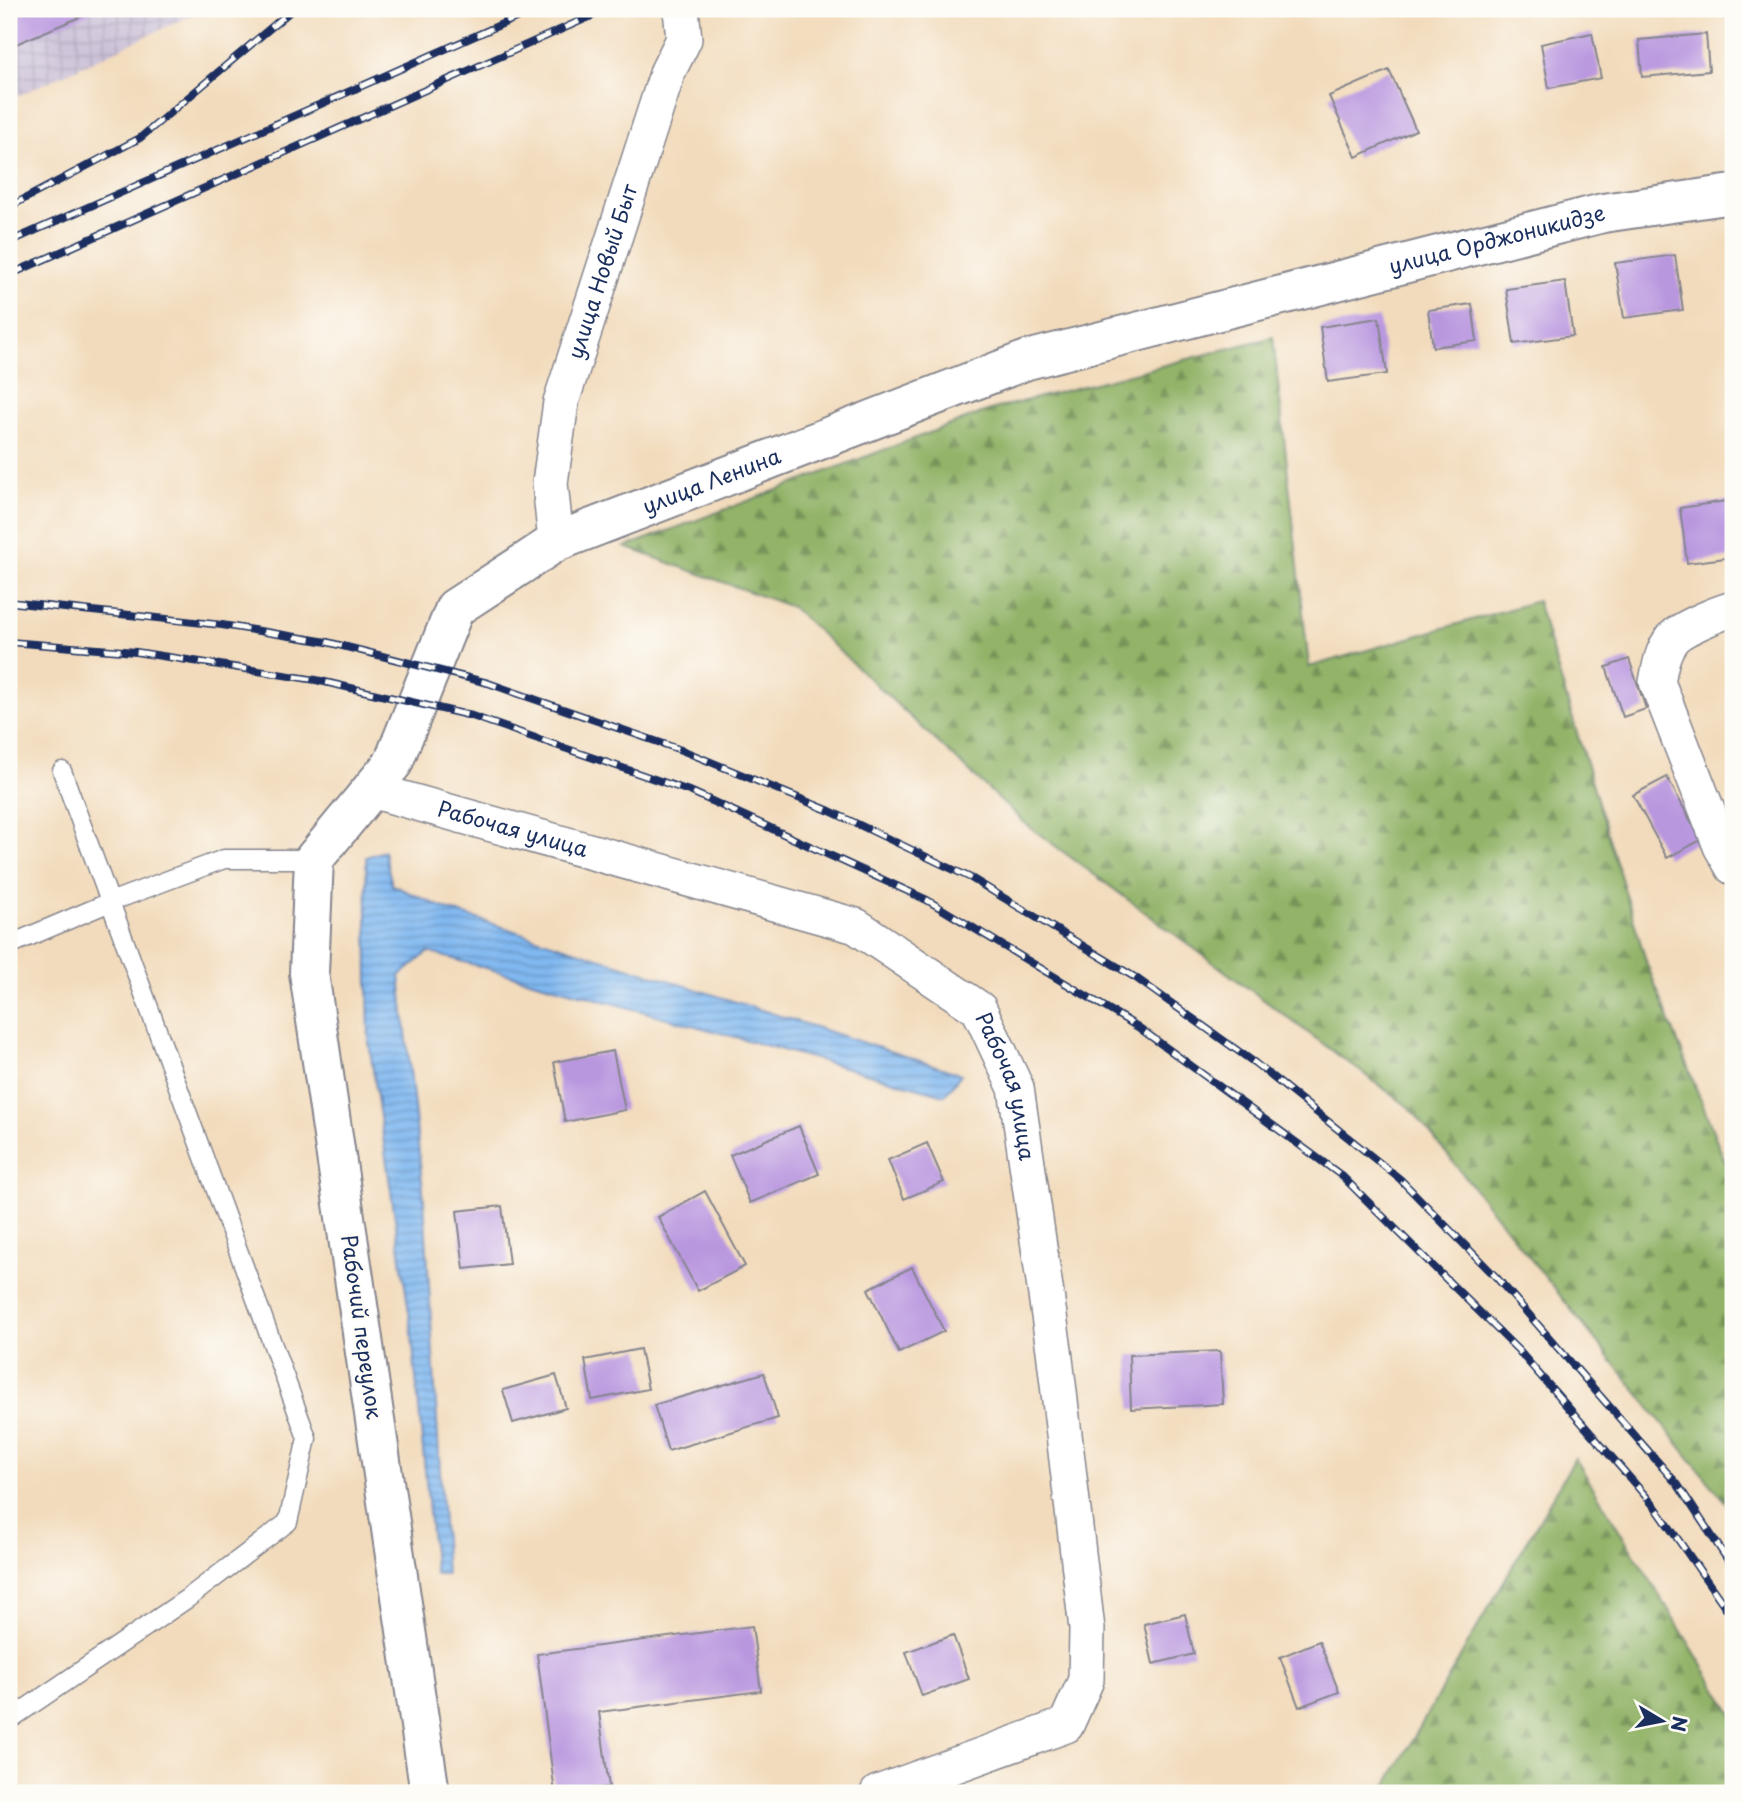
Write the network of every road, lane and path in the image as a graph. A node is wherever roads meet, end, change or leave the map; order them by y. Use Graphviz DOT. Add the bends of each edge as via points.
graph roads {
  1 [pos="681,9"];
  2 [pos="1733,194"];
  3 [pos="1263,300"];
  4 [pos="556,542"];
  5 [pos="1733,609"];
  6 [pos="62,771"];
  7 [pos="370,790"];
  8 [pos="314,859"];
  9 [pos="1733,867"];
  10 [pos="110,902"];
  11 [pos="9,945"];
  12 [pos="9,1720"];
  13 [pos="430,1793"];
  14 [pos="878,1793"];
  1 -- 4 [label="street, улица Новый Быт" via="684,39 668,71 561,402 550,483"];
  2 -- 3 [label="street, улица Орджоникидзе" via="1603,213"];
  3 -- 4 [label="street, улица Ленина" via="1027,360"];
  4 -- 7 [label="street, улица Ленина" via="455,608 393,762"];
  5 -- 9 [label="street" via="1672,638 1661,658 1657,682"];
  6 -- 10 [label="lane"];
  7 -- 8 [label="street, улица Ленина"];
  7 -- 14 [label="street, Рабочая улица" via="856,926 979,1009 1016,1088 1055,1350 1087,1629 1086,1680 1066,1725"];
  8 -- 10 [label="lane" via="224,859"];
  8 -- 13 [label="street, Рабочий переулок" via="309,973"];
  10 -- 11 [label="lane"];
  10 -- 12 [label="lane" via="306,1438 288,1522 187,1598"];
}
